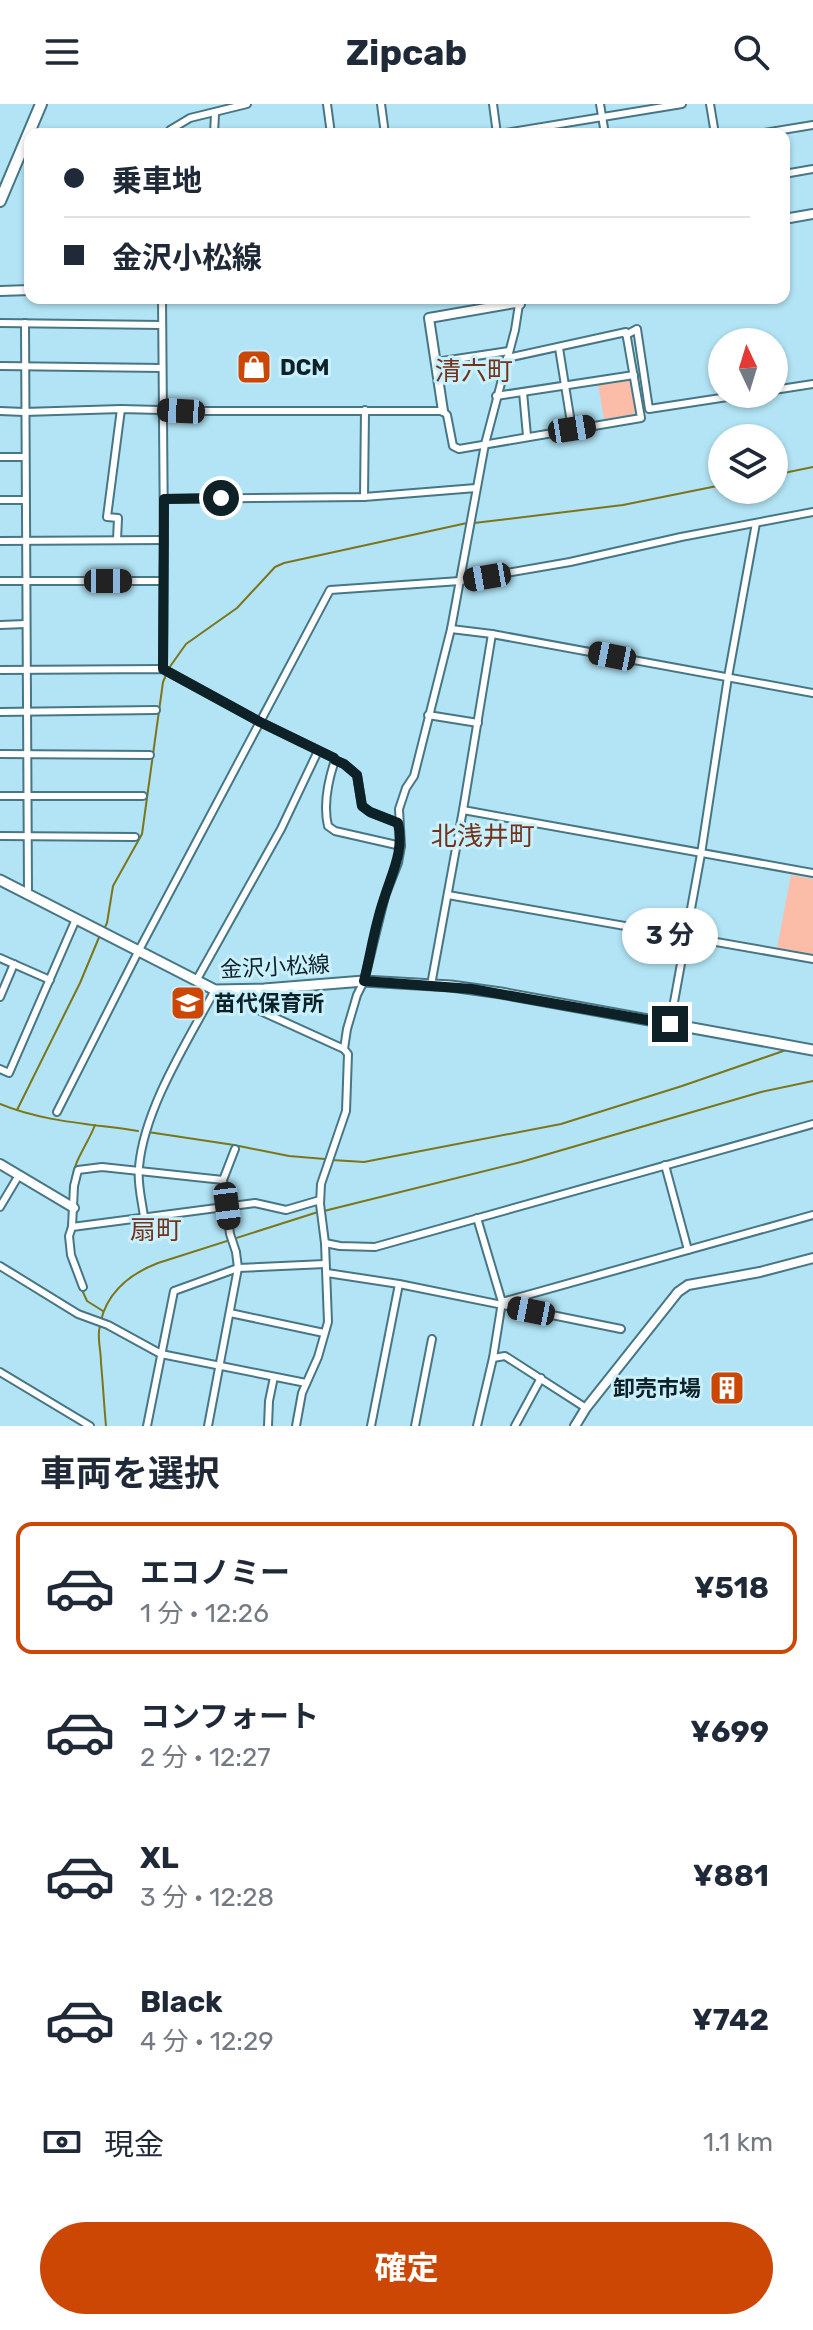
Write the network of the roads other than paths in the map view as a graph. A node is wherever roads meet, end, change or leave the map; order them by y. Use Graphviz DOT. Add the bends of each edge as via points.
graph roads {
  1 [pos="41,104"];
  2 [pos="212,104"];
  3 [pos="247,104"];
  4 [pos="327,104"];
  5 [pos="381,104"];
  6 [pos="493,104"];
  7 [pos="600,104"];
  8 [pos="682,104"];
  9 [pos="710,104"];
  10 [pos="216,112"];
  11 [pos="602,117"];
  12 [pos="813,125"];
  13 [pos="31,128"];
  14 [pos="173,128"];
  15 [pos="215,128"];
  16 [pos="330,128"];
  17 [pos="384,128"];
  18 [pos="497,128"];
  19 [pos="535,128"];
  20 [pos="604,128"];
  21 [pos="714,128"];
  22 [pos="790,129"];
  23 [pos="24,143"];
  24 [pos="813,169"];
  25 [pos="790,173"];
  26 [pos="0,199"];
  27 [pos="813,214"];
  28 [pos="790,218"];
  29 [pos="24,290"];
  30 [pos="0,291"];
  31 [pos="162,304"];
  32 [pos="509,304"];
  33 [pos="519,304"];
  34 [pos="0,323"];
  35 [pos="25,323"];
  36 [pos="162,325"];
  37 [pos="626,335"];
  38 [pos="559,348"];
  39 [pos="508,354"];
  40 [pos="436,362"];
  41 [pos="0,366"];
  42 [pos="24,366"];
  43 [pos="162,368"];
  44 [pos="634,375"];
  45 [pos="813,384"];
  46 [pos="564,386"];
  47 [pos="788,388"];
  48 [pos="523,392"];
  49 [pos="496,396"];
  50 [pos="708,400"];
  51 [pos="121,409"];
  52 [pos="163,410"];
  53 [pos="365,410"];
  54 [pos="0,411"];
  55 [pos="443,411"];
  56 [pos="24,412"];
  57 [pos="572,429"];
  58 [pos="527,436"];
  59 [pos="485,444"];
  60 [pos="0,457"];
  61 [pos="24,457"];
  62 [pos="476,488"];
  63 [pos="364,497"];
  64 [pos="164,499"];
  65 [pos="0,500"];
  66 [pos="25,500"];
  67 [pos="813,512"];
  68 [pos="756,523"];
  69 [pos="117,540"];
  70 [pos="164,540"];
  71 [pos="0,541"];
  72 [pos="25,541"];
  73 [pos="0,581"];
  74 [pos="26,581"];
  75 [pos="163,581"];
  76 [pos="460,581"];
  77 [pos="26,624"];
  78 [pos="0,625"];
  79 [pos="451,629"];
  80 [pos="492,634"];
  81 [pos="27,669"];
  82 [pos="163,669"];
  83 [pos="0,670"];
  84 [pos="728,677"];
  85 [pos="813,693"];
  86 [pos="156,710"];
  87 [pos="0,712"];
  88 [pos="26,712"];
  89 [pos="428,715"];
  90 [pos="260,722"];
  91 [pos="478,723"];
  92 [pos="318,751"];
  93 [pos="0,754"];
  94 [pos="27,754"];
  95 [pos="150,755"];
  96 [pos="335,760"];
  97 [pos="0,796"];
  98 [pos="27,796"];
  99 [pos="143,796"];
  100 [pos="463,810"];
  101 [pos="398,823"];
  102 [pos="0,836"];
  103 [pos="28,836"];
  104 [pos="135,837"];
  105 [pos="401,846"];
  106 [pos="701,854"];
  107 [pos="813,873"];
  108 [pos="0,880"];
  109 [pos="28,893"];
  110 [pos="448,895"];
  111 [pos="76,919"];
  112 [pos="687,938"];
  113 [pos="138,952"];
  114 [pos="0,958"];
  115 [pos="813,959"];
  116 [pos="14,964"];
  117 [pos="50,980"];
  118 [pos="364,981"];
  119 [pos="196,982"];
  120 [pos="431,985"];
  121 [pos="264,989"];
  122 [pos="215,990"];
  123 [pos="0,997"];
  124 [pos="670,1024"];
  125 [pos="344,1049"];
  126 [pos="813,1050"];
  127 [pos="0,1069"];
  128 [pos="57,1112"];
  129 [pos="813,1124"];
  130 [pos="235,1149"];
  131 [pos="0,1164"];
  132 [pos="665,1165"];
  133 [pos="138,1171"];
  134 [pos="19,1175"];
  135 [pos="223,1180"];
  136 [pos="320,1202"];
  137 [pos="227,1206"];
  138 [pos="0,1207"];
  139 [pos="74,1208"];
  140 [pos="813,1215"];
  141 [pos="144,1217"];
  142 [pos="477,1218"];
  143 [pos="72,1227"];
  144 [pos="324,1240"];
  145 [pos="688,1250"];
  146 [pos="813,1258"];
  147 [pos="325,1264"];
  148 [pos="0,1266"];
  149 [pos="238,1268"];
  150 [pos="327,1273"];
  151 [pos="399,1284"];
  152 [pos="83,1287"];
  153 [pos="502,1304"];
  154 [pos="230,1313"];
  155 [pos="621,1329"];
  156 [pos="324,1333"];
  157 [pos="432,1339"];
  158 [pos="161,1354"];
  159 [pos="493,1358"];
  160 [pos="218,1364"];
  161 [pos="0,1372"];
  162 [pos="274,1377"];
  163 [pos="541,1378"];
  164 [pos="306,1383"];
  165 [pos="584,1406"];
  166 [pos="90,1426"];
  167 [pos="147,1426"];
  168 [pos="208,1426"];
  169 [pos="268,1426"];
  170 [pos="296,1426"];
  171 [pos="371,1426"];
  172 [pos="415,1426"];
  173 [pos="477,1426"];
  174 [pos="515,1426"];
  175 [pos="575,1426"];
  1 -- 13 [label="highway"];
  2 -- 10 [label="street"];
  3 -- 10 [label="street"];
  4 -- 16 [label="street"];
  5 -- 17 [label="street"];
  6 -- 18 [label="street"];
  7 -- 11 [label="street"];
  8 -- 11 [label="street"];
  9 -- 21 [label="street"];
  10 -- 14 [label="street"];
  10 -- 15 [label="street"];
  11 -- 19 [label="street"];
  11 -- 20 [label="street"];
  12 -- 22 [label="street"];
  23 -- 26 [label="highway"];
  24 -- 25 [label="street"];
  27 -- 28 [label="street"];
  29 -- 30 [label="street"];
  31 -- 36 [label="street"];
  32 -- 40 [label="street" via="429,318"];
  33 -- 39 [label="street"];
  34 -- 35 [label="street"];
  35 -- 36 [label="street"];
  35 -- 42 [label="street"];
  36 -- 43 [label="street"];
  37 -- 38 [label="street"];
  37 -- 44 [label="street"];
  37 -- 50 [label="street" via="637,329 649,409"];
  38 -- 39 [label="street"];
  38 -- 46 [label="street"];
  39 -- 40 [label="street"];
  39 -- 49 [label="street"];
  40 -- 55 [label="street"];
  41 -- 42 [label="street"];
  42 -- 43 [label="street"];
  42 -- 56 [label="street"];
  43 -- 52 [label="street"];
  44 -- 46 [label="street"];
  44 -- 57 [label="street" via="641,418"];
  45 -- 47 [label="street"];
  46 -- 48 [label="street"];
  46 -- 57 [label="street"];
  48 -- 49 [label="street"];
  48 -- 58 [label="street"];
  49 -- 59 [label="street"];
  51 -- 52 [label="street"];
  51 -- 56 [label="street"];
  51 -- 69 [label="street" via="107,517 118,518"];
  52 -- 53 [label="street"];
  52 -- 64 [label="street"];
  53 -- 55 [label="street"];
  53 -- 63 [label="street"];
  54 -- 56 [label="street"];
  55 -- 59 [label="street" via="453,446"];
  56 -- 61 [label="street"];
  57 -- 58 [label="street"];
  58 -- 59 [label="street"];
  59 -- 62 [label="street"];
  60 -- 61 [label="street"];
  61 -- 66 [label="street"];
  62 -- 63 [label="street"];
  62 -- 76 [label="street"];
  63 -- 64 [label="street"];
  64 -- 70 [label="street"];
  65 -- 66 [label="street"];
  66 -- 72 [label="street"];
  67 -- 68 [label="street"];
  68 -- 76 [label="street"];
  68 -- 84 [label="street"];
  69 -- 70 [label="street"];
  69 -- 72 [label="street"];
  70 -- 75 [label="street"];
  71 -- 72 [label="street"];
  72 -- 74 [label="street"];
  73 -- 74 [label="street"];
  74 -- 75 [label="street"];
  74 -- 77 [label="street"];
  75 -- 82 [label="street"];
  76 -- 79 [label="street"];
  76 -- 90 [label="street" via="330,590"];
  77 -- 78 [label="street"];
  77 -- 81 [label="street"];
  79 -- 80 [label="street"];
  79 -- 89 [label="street"];
  80 -- 84 [label="street"];
  80 -- 91 [label="street"];
  81 -- 82 [label="street"];
  81 -- 83 [label="street"];
  81 -- 88 [label="street"];
  82 -- 90 [label="street"];
  84 -- 85 [label="street"];
  84 -- 106 [label="street"];
  86 -- 88 [label="street"];
  87 -- 88 [label="street"];
  88 -- 94 [label="street"];
  89 -- 91 [label="street"];
  89 -- 101 [label="street"];
  90 -- 92 [label="street"];
  90 -- 113 [label="street"];
  91 -- 100 [label="street"];
  92 -- 96 [label="street"];
  92 -- 119 [label="street"];
  93 -- 94 [label="street"];
  94 -- 95 [label="street"];
  94 -- 98 [label="street"];
  96 -- 101 [label="street" via="357,775 362,806"];
  96 -- 105 [label="street" via="326,802 328,826"];
  97 -- 98 [label="street"];
  98 -- 99 [label="street"];
  98 -- 103 [label="street"];
  100 -- 106 [label="street"];
  100 -- 110 [label="street"];
  101 -- 105 [label="street"];
  102 -- 103 [label="street"];
  103 -- 104 [label="street"];
  103 -- 109 [label="street"];
  105 -- 118 [label="street"];
  106 -- 107 [label="street"];
  106 -- 112 [label="street"];
  108 -- 109 [label="main road, 金沢小松線"];
  109 -- 111 [label="main road, 金沢小松線"];
  110 -- 112 [label="street"];
  110 -- 120 [label="street"];
  111 -- 113 [label="main road, 金沢小松線"];
  111 -- 117 [label="street"];
  112 -- 115 [label="street"];
  112 -- 124 [label="street"];
  113 -- 119 [label="main road, 金沢小松線"];
  113 -- 128 [label="street"];
  114 -- 116 [label="street"];
  116 -- 117 [label="street"];
  116 -- 123 [label="street"];
  117 -- 127 [label="street" via="9,1073"];
  118 -- 120 [label="main road, 金沢小松線"];
  118 -- 121 [label="main road, 金沢小松線"];
  118 -- 125 [label="street"];
  119 -- 122 [label="main road, 金沢小松線"];
  120 -- 124 [label="main road, 金沢小松線"];
  121 -- 122 [label="main road, 金沢小松線"];
  121 -- 125 [label="street" via="256,1009"];
  122 -- 133 [label="street" via="147,1127"];
  124 -- 126 [label="main road, 金沢小松線"];
  125 -- 136 [label="street" via="346,1111"];
  129 -- 132 [label="street"];
  130 -- 135 [label="street"];
  131 -- 134 [label="street"];
  132 -- 142 [label="street"];
  132 -- 145 [label="street"];
  133 -- 135 [label="street"];
  133 -- 139 [label="street" via="78,1170"];
  133 -- 141 [label="street"];
  134 -- 138 [label="street"];
  134 -- 139 [label="street"];
  135 -- 137 [label="street"];
  136 -- 137 [label="street" via="286,1210 255,1203"];
  136 -- 144 [label="street"];
  137 -- 141 [label="street"];
  137 -- 149 [label="street"];
  139 -- 143 [label="street"];
  140 -- 145 [label="street"];
  141 -- 143 [label="street"];
  142 -- 144 [label="street" via="375,1247"];
  142 -- 153 [label="street"];
  143 -- 152 [label="street" via="71,1255"];
  144 -- 147 [label="street"];
  145 -- 153 [label="street"];
  146 -- 165 [label="street" via="688,1285"];
  147 -- 149 [label="street"];
  147 -- 150 [label="street"];
  148 -- 158 [label="street" via="78,1314"];
  149 -- 154 [label="street"];
  149 -- 158 [label="street" via="174,1291"];
  150 -- 151 [label="street"];
  150 -- 156 [label="street"];
  151 -- 153 [label="street"];
  151 -- 171 [label="street"];
  153 -- 155 [label="street"];
  153 -- 159 [label="street"];
  154 -- 156 [label="street"];
  154 -- 160 [label="street"];
  156 -- 164 [label="street"];
  157 -- 172 [label="street"];
  158 -- 160 [label="street"];
  158 -- 167 [label="street"];
  159 -- 163 [label="street" via="505,1356"];
  159 -- 173 [label="street"];
  160 -- 162 [label="street"];
  160 -- 168 [label="street"];
  161 -- 166 [label="street"];
  162 -- 164 [label="street"];
  162 -- 169 [label="street"];
  163 -- 165 [label="street"];
  163 -- 174 [label="street"];
  164 -- 170 [label="street"];
  165 -- 175 [label="street"];
}
